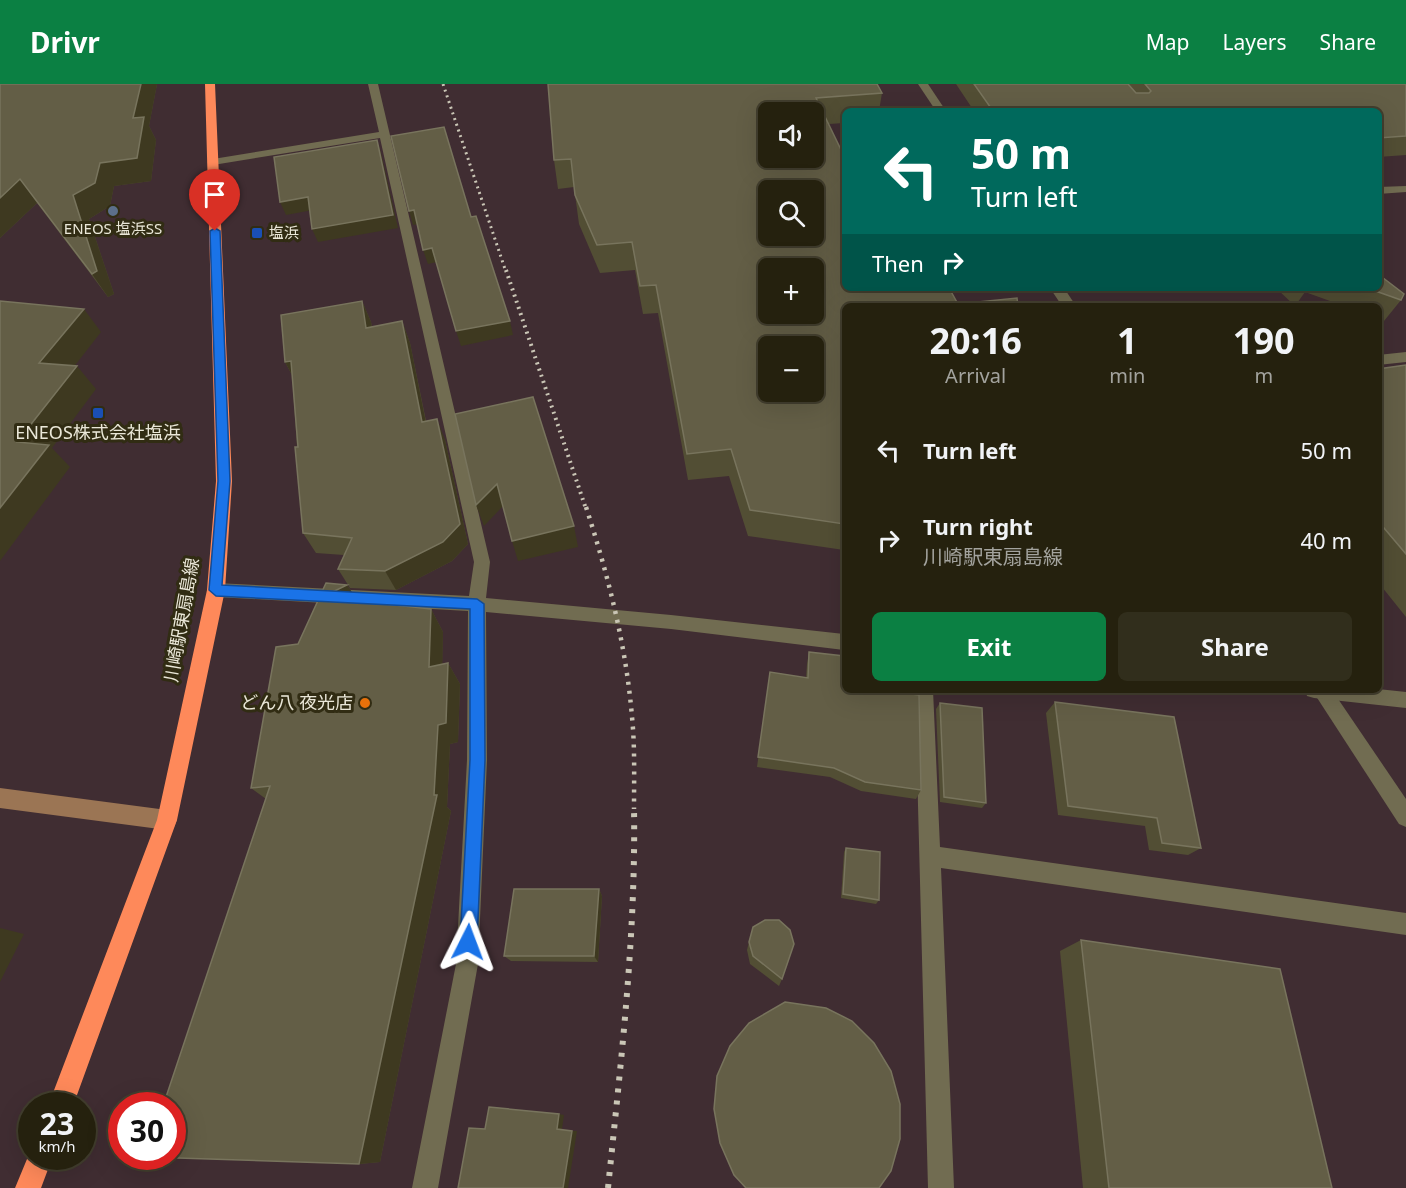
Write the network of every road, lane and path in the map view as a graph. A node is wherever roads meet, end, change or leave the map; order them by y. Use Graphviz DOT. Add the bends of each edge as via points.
graph roads {
  1 [pos="210,84"];
  2 [pos="373,84"];
  3 [pos="923,84"];
  4 [pos="938,108"];
  5 [pos="386,134"];
  6 [pos="213,162"];
  7 [pos="1406,189"];
  8 [pos="1382,191"];
  9 [pos="1406,357"];
  10 [pos="1382,360"];
  11 [pos="216,590"];
  12 [pos="477,604"];
  13 [pos="842,642"];
  14 [pos="924,693"];
  15 [pos="1321,693"];
  16 [pos="1345,693"];
  17 [pos="1406,700"];
  18 [pos="0,798"];
  19 [pos="1406,817"];
  20 [pos="167,820"];
  21 [pos="929,856"];
  22 [pos="1406,924"];
  23 [pos="65,1092"];
  24 [pos="35,1170"];
  25 [pos="28,1188"];
  26 [pos="425,1188"];
  27 [pos="941,1188"];
  1 -- 6 [label="highway, 川崎駅東扇島線"];
  2 -- 5 [label="street"];
  3 -- 4 [label="street"];
  5 -- 6 [label="street"];
  5 -- 12 [label="street" via="401,217 423,297 482,562"];
  6 -- 11 [label="highway, 川崎駅東扇島線" via="224,481"];
  7 -- 8 [label="street"];
  9 -- 10 [label="street"];
  11 -- 12 [label="street"];
  11 -- 20 [label="highway, 川崎駅東扇島線"];
  12 -- 13 [label="street" via="671,621"];
  12 -- 26 [label="street" via="477,760 467,964"];
  14 -- 21 [label="street"];
  15 -- 19 [label="street"];
  16 -- 17 [label="street"];
  18 -- 20 [label="street"];
  20 -- 23 [label="highway, 川崎駅東扇島線"];
  21 -- 22 [label="street"];
  21 -- 27 [label="street"];
  24 -- 25 [label="highway"];
}
